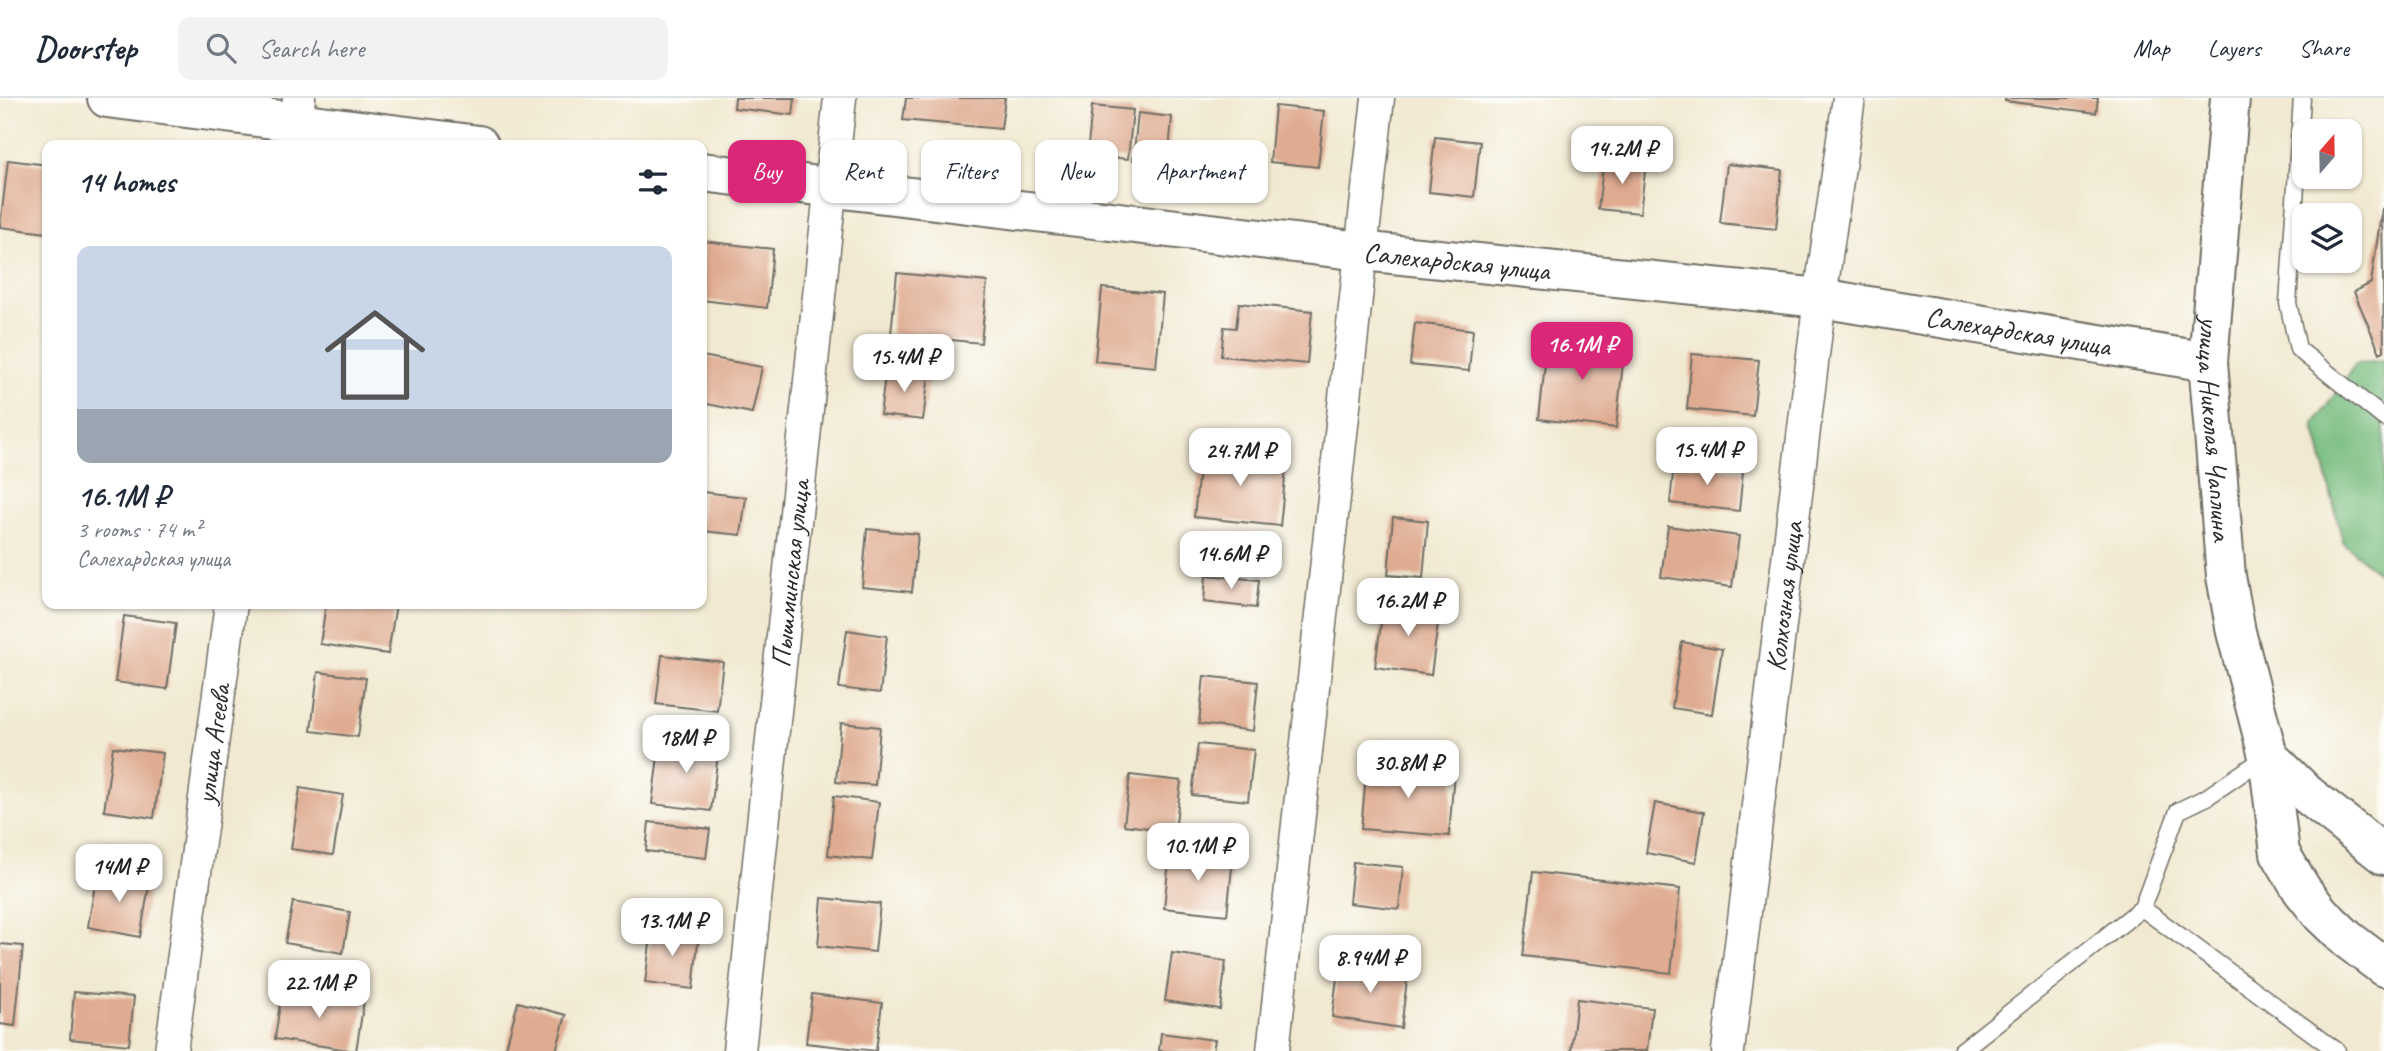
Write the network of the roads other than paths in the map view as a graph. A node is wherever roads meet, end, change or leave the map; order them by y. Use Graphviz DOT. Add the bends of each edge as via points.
graph roads {
  1 [pos="107,98"];
  2 [pos="840,98"];
  3 [pos="1378,98"];
  4 [pos="1849,98"];
  5 [pos="2230,98"];
  6 [pos="2302,98"];
  7 [pos="296,122"];
  8 [pos="439,140"];
  9 [pos="836,140"];
  10 [pos="707,173"];
  11 [pos="820,186"];
  12 [pos="907,196"];
  13 [pos="829,203"];
  14 [pos="1361,251"];
  15 [pos="1820,298"];
  16 [pos="2208,362"];
  17 [pos="2384,418"];
  18 [pos="230,609"];
  19 [pos="2268,756"];
  20 [pos="2384,855"];
  21 [pos="2142,908"];
  22 [pos="2384,967"];
  23 [pos="171,1051"];
  24 [pos="739,1051"];
  25 [pos="1273,1051"];
  26 [pos="1728,1051"];
  27 [pos="1961,1051"];
  28 [pos="2337,1051"];
  1 -- 7 [label="street"];
  2 -- 9 [label="street, Пышминская улица"];
  3 -- 14 [label="street"];
  4 -- 15 [label="street, Колхозная улица"];
  5 -- 16 [label="street, улица Николая Чаплина"];
  6 -- 17 [label="lane" via="2288,303 2298,349"];
  7 -- 8 [label="street"];
  10 -- 11 [label="street, Салехардская улица"];
  12 -- 14 [label="street, Салехардская улица"];
  13 -- 24 [label="street, Пышминская улица"];
  14 -- 15 [label="street, Салехардская улица"];
  14 -- 25 [label="street"];
  15 -- 16 [label="street, Салехардская улица"];
  15 -- 26 [label="street, Колхозная улица"];
  16 -- 19 [label="street, улица Николая Чаплина" via="2226,576"];
  18 -- 23 [label="street, улица Агеева"];
  19 -- 20 [label="street" via="2308,795"];
  19 -- 21 [label="lane" via="2178,811"];
  19 -- 22 [label="street, улица Николая Чаплина" via="2280,853 2321,914"];
  21 -- 27 [label="lane"];
  21 -- 28 [label="lane"];
}
